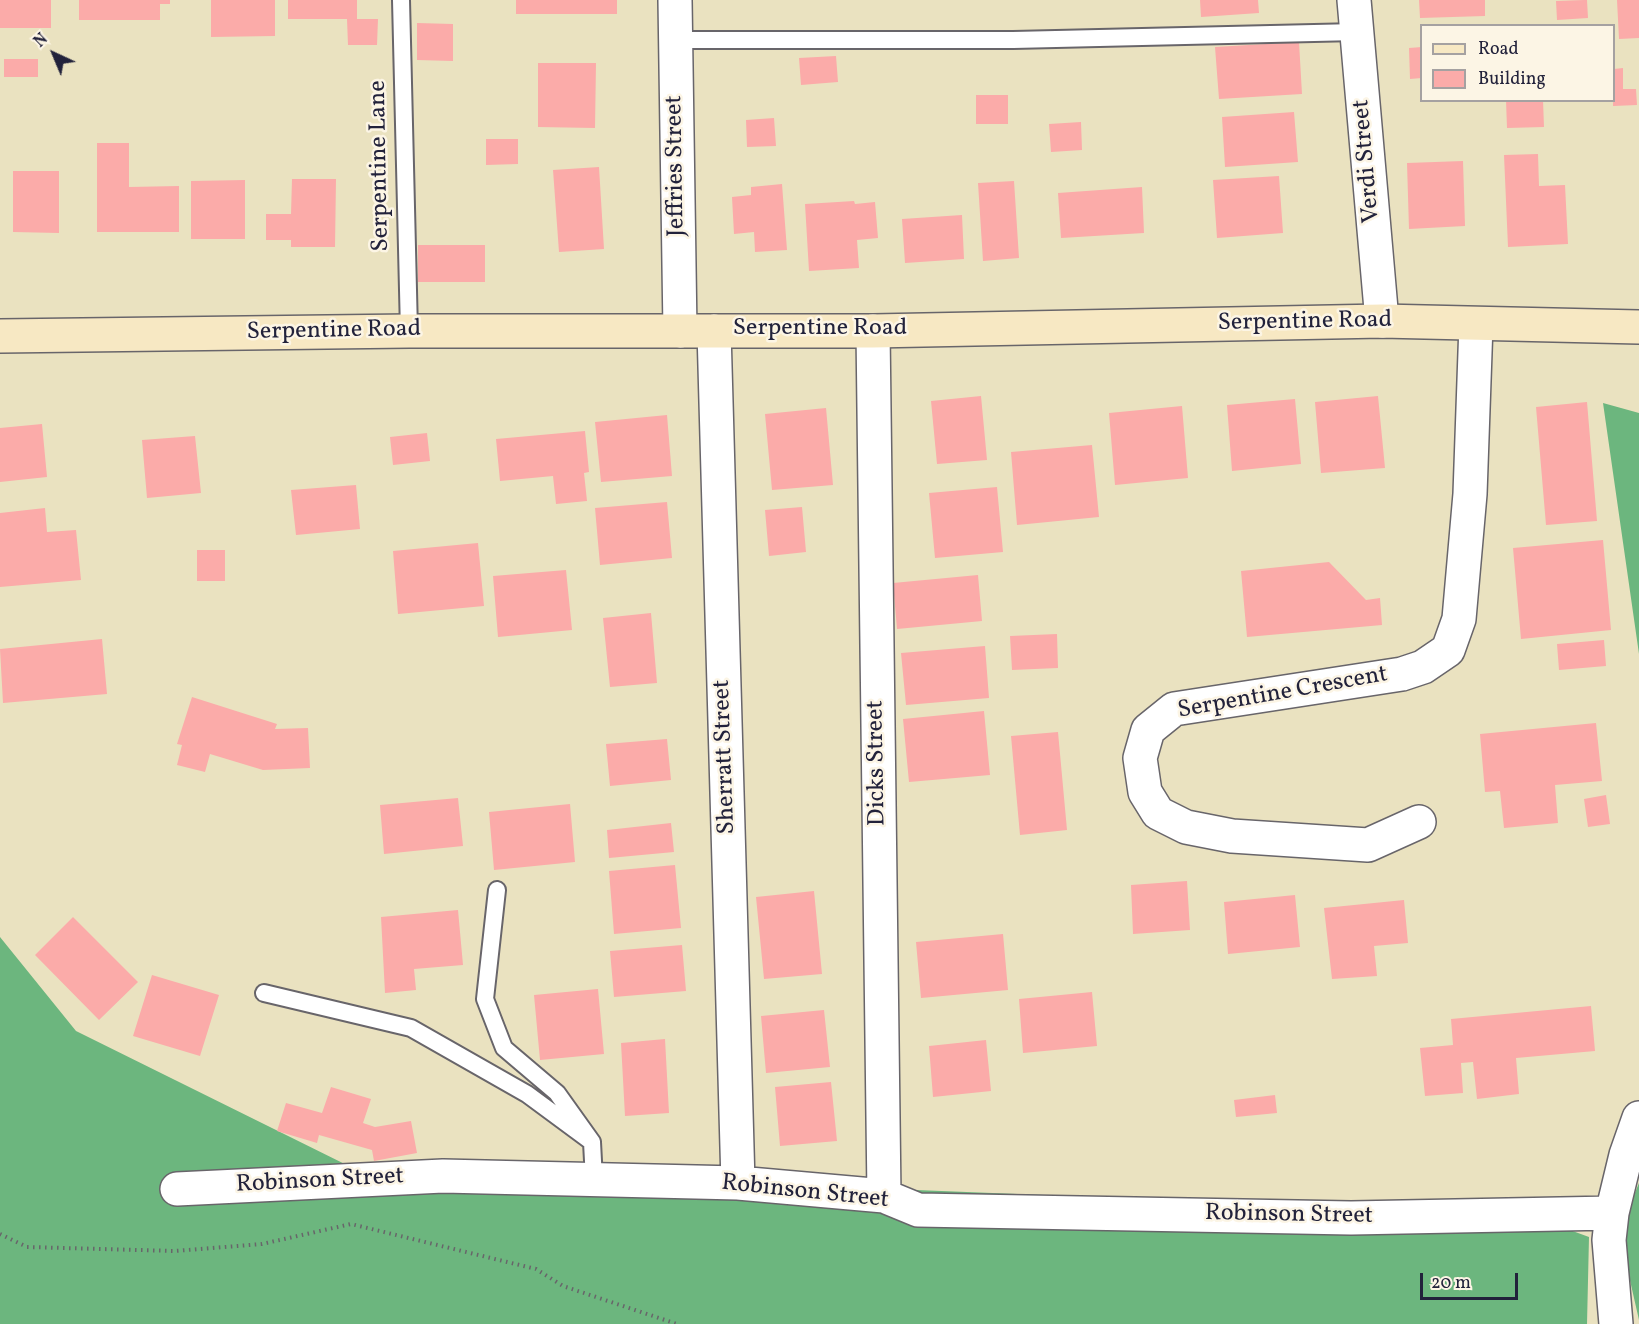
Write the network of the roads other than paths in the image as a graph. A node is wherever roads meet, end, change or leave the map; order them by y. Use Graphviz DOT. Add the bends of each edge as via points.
graph roads {
  1 [pos="401,0"];
  2 [pos="675,0"];
  3 [pos="1355,16"];
  4 [pos="675,40"];
  5 [pos="1382,321"];
  6 [pos="1476,324"];
  7 [pos="1639,327"];
  8 [pos="409,331"];
  9 [pos="680,331"];
  10 [pos="714,331"];
  11 [pos="873,331"];
  12 [pos="0,336"];
  13 [pos="1419,822"];
  14 [pos="496,890"];
  15 [pos="264,993"];
  16 [pos="1639,1118"];
  17 [pos="592,1142"];
  18 [pos="594,1180"];
  19 [pos="738,1183"];
  20 [pos="177,1189"];
  21 [pos="884,1196"];
  22 [pos="1612,1213"];
  23 [pos="1616,1324"];
  1 -- 8 [label="lane, Serpentine Lane"];
  2 -- 4 [label="street, Jeffries Street"];
  3 -- 4 [label="lane" via="1013,40"];
  3 -- 5 [label="street, Verdi Street"];
  4 -- 9 [label="street, Jeffries Street"];
  5 -- 6 [label="street, Serpentine Road"];
  5 -- 11 [label="street, Serpentine Road"];
  6 -- 7 [label="street, Serpentine Road"];
  6 -- 13 [label="street, Serpentine Crescent" via="1470,494 1459,619 1448,650 1423,667 1402,674 1174,709 1148,730 1140,758 1145,792 1158,813 1186,827 1232,836 1368,845"];
  8 -- 9 [label="street, Serpentine Road"];
  8 -- 12 [label="street, Serpentine Road"];
  9 -- 10 [label="street, Serpentine Road"];
  10 -- 11 [label="street, Serpentine Road"];
  10 -- 19 [label="street, Sherratt Street"];
  11 -- 21 [label="street, Dicks Street"];
  14 -- 17 [label="lane" via="485,999 504,1048 557,1093"];
  15 -- 17 [label="lane" via="411,1028 527,1094"];
  16 -- 22 [label="street"];
  17 -- 18 [label="lane"];
  18 -- 19 [label="street, Robinson Street"];
  18 -- 20 [label="street, Robinson Street" via="443,1176"];
  19 -- 21 [label="street, Robinson Street"];
  21 -- 22 [label="street, Robinson Street" via="918,1210 1351,1218"];
  22 -- 23 [label="street" via="1609,1240"];
}
